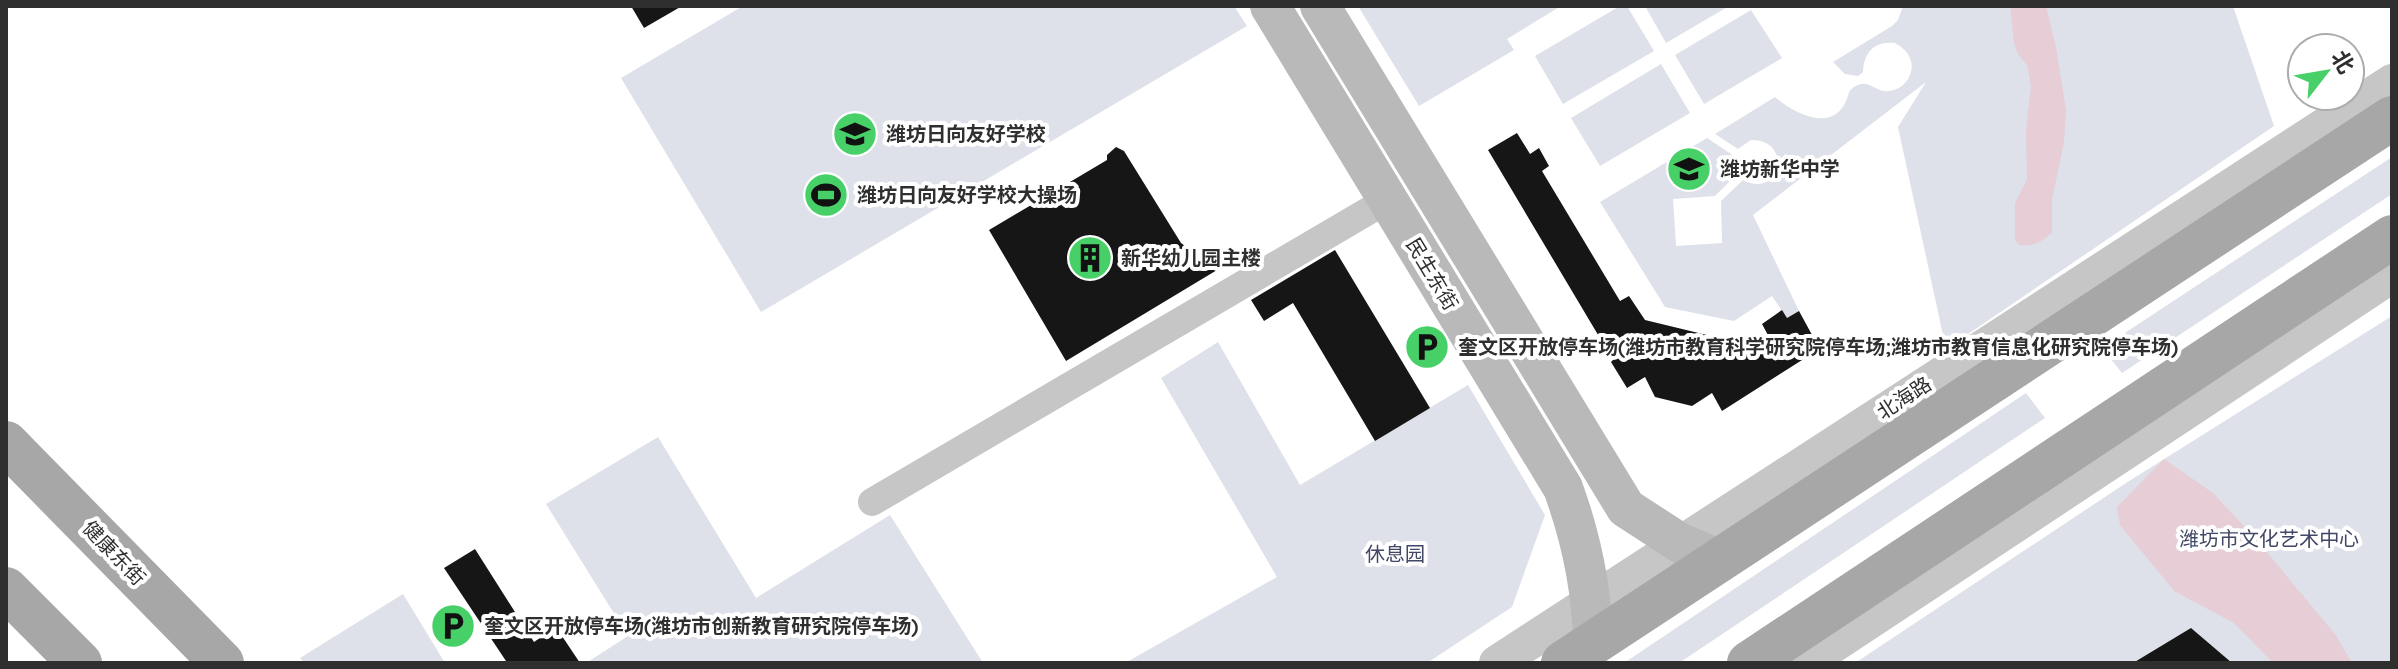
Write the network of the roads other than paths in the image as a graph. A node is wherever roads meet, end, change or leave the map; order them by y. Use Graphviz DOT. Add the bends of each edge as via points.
graph roads {
  1 [pos="1270,6"];
  2 [pos="1320,6"];
  3 [pos="2392,82"];
  4 [pos="2392,118"];
  5 [pos="1387,200"];
  6 [pos="2392,237"];
  7 [pos="2176,242"];
  8 [pos="2392,275"];
  9 [pos="6,443"];
  10 [pos="872,502"];
  11 [pos="1680,543"];
  12 [pos="1721,560"];
  13 [pos="6,589"];
  14 [pos="1592,600"];
  15 [pos="1578,653"];
  16 [pos="80,663"];
  17 [pos="222,663"];
  18 [pos="1497,663"];
  19 [pos="1749,663"];
  20 [pos="1806,663"];
  1 -- 5 [label="main road, 民生东街"];
  2 -- 11 [label="main road" via="1626,508"];
  3 -- 7 [label="street, 北海路"];
  4 -- 7 [label="main road, 北海路"];
  5 -- 10 [label="street"];
  5 -- 14 [label="main road, 民生东街" via="1563,488"];
  6 -- 19 [label="main road"];
  7 -- 11 [label="street, 北海路"];
  7 -- 12 [label="main road, 北海路"];
  8 -- 20 [label="street"];
  9 -- 17 [label="main road, 健康东街"];
  11 -- 12 [label="main road"];
  11 -- 14 [label="street, 北海路"];
  12 -- 15 [label="main road, 北海路"];
  13 -- 16 [label="main road"];
  14 -- 15 [label="main road, 民生东街"];
  14 -- 18 [label="street, 北海路"];
}
